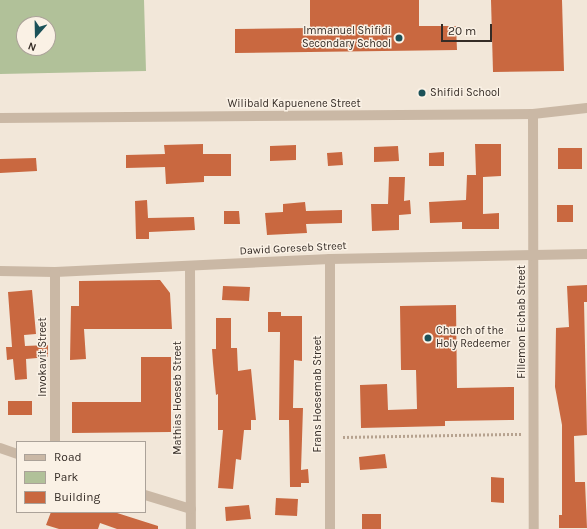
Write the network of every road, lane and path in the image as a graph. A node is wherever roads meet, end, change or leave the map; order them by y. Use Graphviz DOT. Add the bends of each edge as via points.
graph roads {
  1 [pos="587,108"];
  2 [pos="533,114"];
  3 [pos="0,118"];
  4 [pos="587,254"];
  5 [pos="534,255"];
  6 [pos="330,259"];
  7 [pos="190,266"];
  8 [pos="0,271"];
  9 [pos="55,272"];
  10 [pos="534,434"];
  11 [pos="330,437"];
  12 [pos="55,441"];
  13 [pos="0,448"];
  14 [pos="16,454"];
  15 [pos="146,495"];
  16 [pos="191,509"];
  17 [pos="190,529"];
  18 [pos="330,529"];
  19 [pos="534,529"];
  1 -- 2 [label="street, Wilibald Kapuenene Street"];
  2 -- 3 [label="street, Wilibald Kapuenene Street"];
  2 -- 5 [label="street, Fillemon Eichab Street"];
  4 -- 5 [label="street, Dawid Goreseb Street"];
  5 -- 6 [label="street, Dawid Goreseb Street"];
  5 -- 10 [label="street, Fillemon Eichab Street"];
  6 -- 7 [label="street, Dawid Goreseb Street"];
  6 -- 11 [label="street, Frans Hoesemab Street"];
  7 -- 9 [label="street, Dawid Goreseb Street"];
  7 -- 16 [label="street, Mathias Hoeseb Street"];
  8 -- 9 [label="street, Dawid Goreseb Street"];
  9 -- 12 [label="street, Invokavit Street"];
  10 -- 11 [label="path"];
  10 -- 19 [label="street, Fillemon Eichab Street"];
  11 -- 18 [label="street, Frans Hoesemab Street"];
  13 -- 14 [label="street"];
  15 -- 16 [label="street"];
  16 -- 17 [label="street, Mathias Hoeseb Street"];
}
